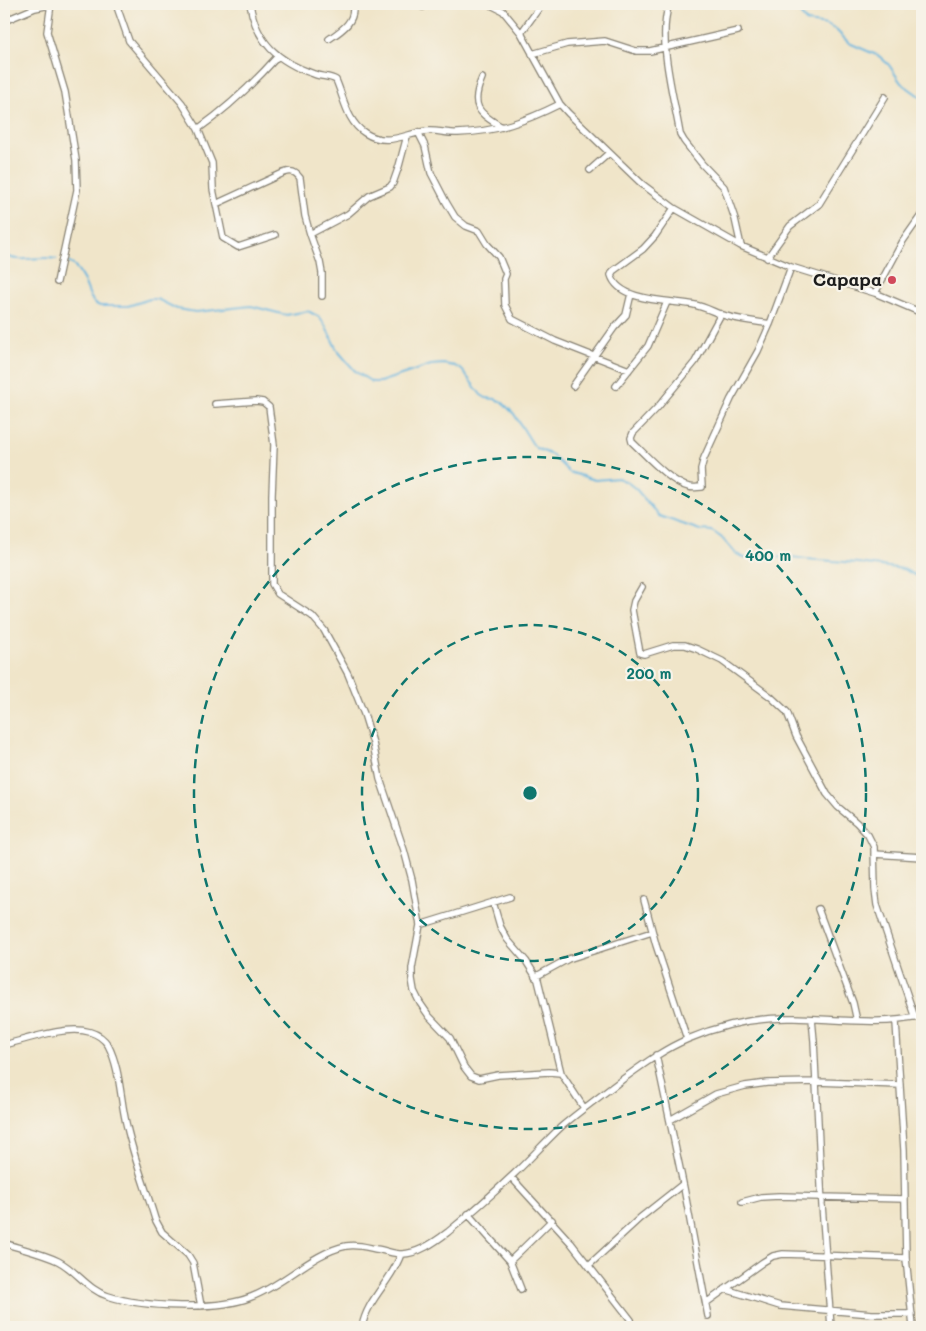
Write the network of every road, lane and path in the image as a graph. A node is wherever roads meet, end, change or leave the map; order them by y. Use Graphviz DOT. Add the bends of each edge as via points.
graph roads {
  1 [pos="51,4"];
  2 [pos="104,4"];
  3 [pos="116,4"];
  4 [pos="250,4"];
  5 [pos="352,4"];
  6 [pos="488,4"];
  7 [pos="542,4"];
  8 [pos="669,4"];
  9 [pos="4,20"];
  10 [pos="738,31"];
  11 [pos="521,33"];
  12 [pos="329,39"];
  13 [pos="666,47"];
  14 [pos="532,54"];
  15 [pos="278,56"];
  16 [pos="482,78"];
  17 [pos="885,97"];
  18 [pos="560,104"];
  19 [pos="502,127"];
  20 [pos="198,129"];
  21 [pos="418,132"];
  22 [pos="407,136"];
  23 [pos="609,152"];
  24 [pos="590,170"];
  25 [pos="216,204"];
  26 [pos="674,208"];
  27 [pos="922,214"];
  28 [pos="310,234"];
  29 [pos="275,235"];
  30 [pos="741,246"];
  31 [pos="767,258"];
  32 [pos="791,267"];
  33 [pos="57,282"];
  34 [pos="875,293"];
  35 [pos="632,294"];
  36 [pos="322,296"];
  37 [pos="667,302"];
  38 [pos="922,313"];
  39 [pos="721,314"];
  40 [pos="770,324"];
  41 [pos="594,356"];
  42 [pos="629,370"];
  43 [pos="573,386"];
  44 [pos="616,386"];
  45 [pos="216,404"];
  46 [pos="642,587"];
  47 [pos="874,854"];
  48 [pos="922,857"];
  49 [pos="510,897"];
  50 [pos="644,900"];
  51 [pos="493,902"];
  52 [pos="818,909"];
  53 [pos="420,925"];
  54 [pos="652,932"];
  55 [pos="536,977"];
  56 [pos="922,1016"];
  57 [pos="915,1018"];
  58 [pos="812,1019"];
  59 [pos="857,1021"];
  60 [pos="896,1022"];
  61 [pos="687,1039"];
  62 [pos="4,1045"];
  63 [pos="656,1055"];
  64 [pos="561,1074"];
  65 [pos="817,1082"];
  66 [pos="900,1085"];
  67 [pos="584,1108"];
  68 [pos="670,1120"];
  69 [pos="511,1176"];
  70 [pos="683,1184"];
  71 [pos="822,1198"];
  72 [pos="905,1200"];
  73 [pos="742,1202"];
  74 [pos="468,1214"];
  75 [pos="552,1220"];
  76 [pos="4,1243"];
  77 [pos="401,1254"];
  78 [pos="825,1256"];
  79 [pos="906,1258"];
  80 [pos="510,1261"];
  81 [pos="589,1265"];
  82 [pos="521,1289"];
  83 [pos="725,1289"];
  84 [pos="706,1302"];
  85 [pos="201,1306"];
  86 [pos="829,1310"];
  87 [pos="912,1314"];
  88 [pos="708,1316"];
  89 [pos="631,1320"];
  90 [pos="362,1327"];
  91 [pos="831,1327"];
  92 [pos="913,1327"];
  1 -- 2 [label="street"];
  1 -- 9 [label="street"];
  1 -- 33 [label="street" via="47,32 65,92 76,160 77,190"];
  3 -- 20 [label="street" via="129,41 182,103"];
  4 -- 15 [label="street" via="260,35"];
  5 -- 12 [label="street" via="354,11 349,23"];
  6 -- 11 [label="street" via="503,11"];
  7 -- 11 [label="street"];
  8 -- 13 [label="street"];
  10 -- 13 [label="street"];
  11 -- 14 [label="street"];
  13 -- 14 [label="street" via="636,51 605,41 567,44"];
  13 -- 30 [label="street" via="680,134 724,187"];
  14 -- 18 [label="street"];
  15 -- 20 [label="street" via="225,110"];
  15 -- 22 [label="street" via="315,75 336,80 352,121 364,133 382,140"];
  16 -- 19 [label="street" via="476,92 476,104 489,120"];
  17 -- 31 [label="street" via="819,204 790,226"];
  18 -- 19 [label="street" via="520,123"];
  18 -- 23 [label="street"];
  19 -- 21 [label="street" via="454,134 433,130"];
  20 -- 25 [label="street" via="212,163"];
  21 -- 22 [label="street"];
  21 -- 41 [label="street" via="431,173 455,217 479,231 499,257 506,274 505,306 512,319"];
  22 -- 28 [label="street" via="390,187 369,196 348,214"];
  23 -- 24 [label="street"];
  23 -- 26 [label="street" via="642,184"];
  25 -- 28 [label="street" via="293,171 300,178"];
  25 -- 29 [label="street" via="223,238 229,243 238,247"];
  26 -- 30 [label="street"];
  26 -- 35 [label="street" via="643,249 611,275 612,280"];
  27 -- 34 [label="street" via="902,241"];
  28 -- 36 [label="street" via="320,262"];
  30 -- 31 [label="street"];
  31 -- 32 [label="street"];
  32 -- 34 [label="street"];
  32 -- 40 [label="street"];
  34 -- 38 [label="street"];
  35 -- 37 [label="street"];
  35 -- 41 [label="street" via="626,315"];
  37 -- 39 [label="street" via="694,304"];
  37 -- 42 [label="street" via="648,346"];
  39 -- 40 [label="street"];
  39 -- 40 [label="street" via="695,362 631,438 662,471 690,487 702,487 704,458"];
  41 -- 42 [label="street"];
  41 -- 43 [label="street"];
  42 -- 44 [label="street"];
  45 -- 53 [label="street" via="256,401 269,408 274,445 272,584 278,594 312,616 324,630 348,674 374,743 380,780 412,880"];
  46 -- 47 [label="street" via="632,610 640,653 673,645 697,649 722,661 771,697 787,712 826,794 868,835"];
  47 -- 48 [label="street"];
  47 -- 57 [label="street" via="878,905"];
  49 -- 51 [label="street"];
  50 -- 54 [label="street"];
  51 -- 53 [label="street"];
  51 -- 55 [label="street" via="507,939"];
  52 -- 59 [label="street"];
  53 -- 64 [label="street" via="412,968 414,991 429,1016 450,1038 471,1076"];
  54 -- 55 [label="street" via="568,959"];
  54 -- 61 [label="street"];
  55 -- 64 [label="street"];
  56 -- 57 [label="street"];
  57 -- 60 [label="street"];
  58 -- 59 [label="street"];
  58 -- 61 [label="street" via="748,1021"];
  58 -- 65 [label="street"];
  59 -- 60 [label="street"];
  60 -- 66 [label="street"];
  61 -- 63 [label="street"];
  62 -- 85 [label="street" via="74,1029 92,1032 103,1039 109,1047 120,1084 127,1129 155,1219 162,1232 193,1263"];
  63 -- 67 [label="street"];
  63 -- 68 [label="street"];
  64 -- 67 [label="street"];
  65 -- 66 [label="street"];
  65 -- 68 [label="street" via="767,1083 728,1089"];
  65 -- 71 [label="street"];
  66 -- 72 [label="street"];
  67 -- 69 [label="street"];
  68 -- 70 [label="street"];
  69 -- 74 [label="street"];
  69 -- 75 [label="street"];
  70 -- 81 [label="street"];
  70 -- 84 [label="street"];
  71 -- 72 [label="street"];
  71 -- 73 [label="street" via="779,1196"];
  71 -- 78 [label="street"];
  72 -- 79 [label="street"];
  74 -- 77 [label="street" via="427,1246"];
  74 -- 80 [label="street"];
  75 -- 80 [label="street"];
  75 -- 81 [label="street"];
  76 -- 85 [label="street" via="57,1260 107,1296 137,1302"];
  77 -- 85 [label="street" via="361,1245 335,1249 250,1298"];
  77 -- 90 [label="street" via="397,1266 369,1307"];
  78 -- 79 [label="street"];
  78 -- 83 [label="street" via="773,1256"];
  78 -- 86 [label="street"];
  79 -- 87 [label="street"];
  80 -- 82 [label="street"];
  81 -- 89 [label="street"];
  83 -- 84 [label="street"];
  83 -- 86 [label="street" via="780,1306"];
  84 -- 88 [label="street"];
  86 -- 87 [label="street"];
  86 -- 91 [label="street"];
  87 -- 92 [label="street"];
}
